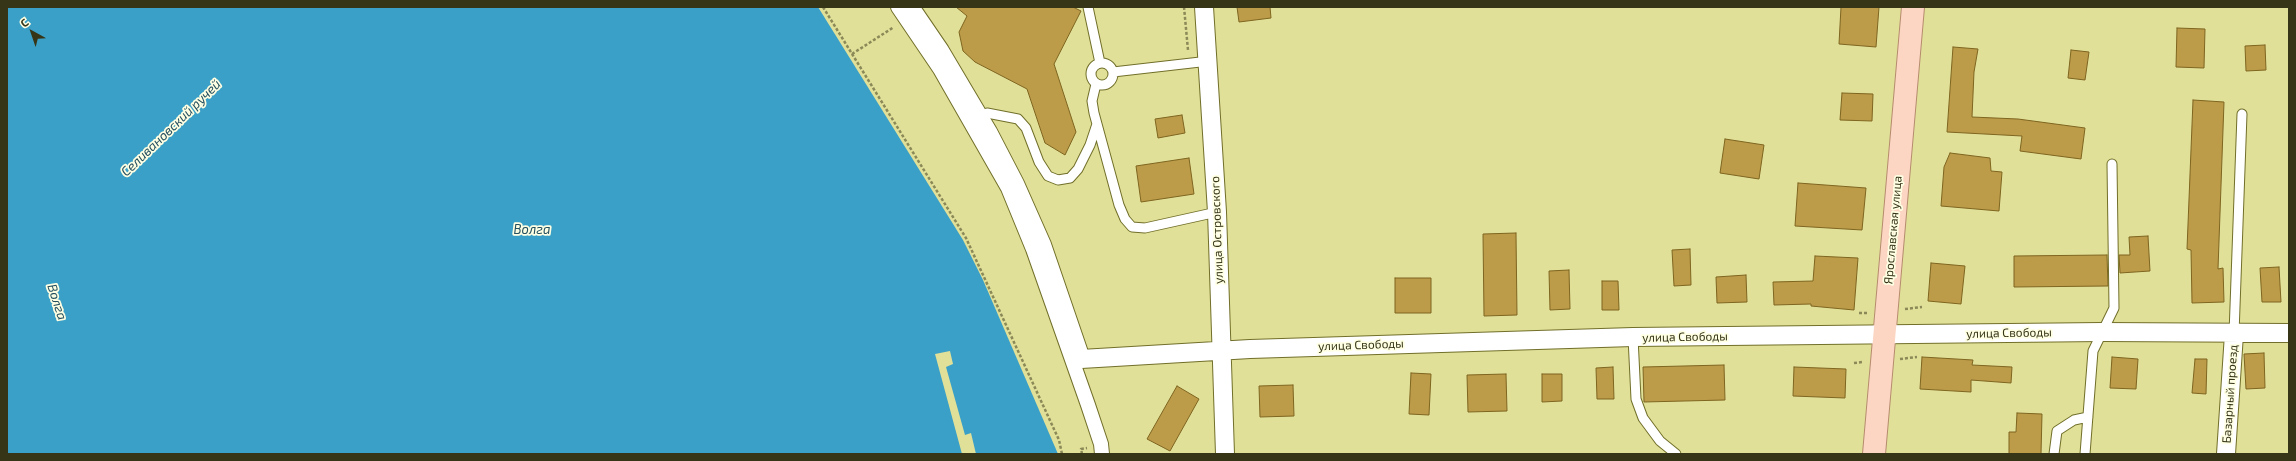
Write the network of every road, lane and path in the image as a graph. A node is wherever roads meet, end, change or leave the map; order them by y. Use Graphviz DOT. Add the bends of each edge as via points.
graph roads {
  1 [pos="823,7"];
  2 [pos="898,7"];
  3 [pos="1088,7"];
  4 [pos="1204,7"];
  5 [pos="1913,7"];
  6 [pos="908,13"];
  7 [pos="852,54"];
  8 [pos="1209,61"];
  9 [pos="1100,63"];
  10 [pos="1113,72"];
  11 [pos="1096,84"];
  12 [pos="2242,114"];
  13 [pos="979,117"];
  14 [pos="1097,124"];
  15 [pos="2112,164"];
  16 [pos="1217,212"];
  17 [pos="2102,332"];
  18 [pos="2289,333"];
  19 [pos="2234,334"];
  20 [pos="1883,335"];
  21 [pos="1633,337"];
  22 [pos="1221,351"];
  23 [pos="2088,417"];
  24 [pos="1095,451"];
  25 [pos="1062,454"];
  26 [pos="1082,454"];
  27 [pos="1225,454"];
  28 [pos="1676,454"];
  29 [pos="1874,454"];
  30 [pos="2054,454"];
  31 [pos="2085,454"];
  32 [pos="2226,454"];
  1 -- 7 [label="path"];
  2 -- 6 [label="street"];
  3 -- 9 [label="lane"];
  4 -- 8 [label="street, улица Островского"];
  5 -- 20 [label="main road, Ярославская улица"];
  6 -- 7 [label="path"];
  6 -- 13 [label="street" via="940,51"];
  6 -- 24 [label="street" via="1008,188 1033,249 1088,404 1100,444"];
  7 -- 25 [label="path" via="966,238 1059,440"];
  8 -- 10 [label="lane"];
  8 -- 16 [label="street, улица Островского"];
  9 -- 10 [label="lane" via="1108,65"];
  9 -- 11 [label="lane" via="1094,66 1091,72"];
  10 -- 11 [label="lane" via="1112,79 1106,84"];
  11 -- 14 [label="lane" via="1092,101"];
  12 -- 19 [label="lane"];
  13 -- 14 [label="lane" via="987,113 1018,119 1026,128 1039,162 1048,176 1058,180 1070,178 1078,169 1088,151"];
  13 -- 22 [label="street, улица Свободы" via="1015,184 1042,245 1081,358"];
  14 -- 16 [label="lane" via="1119,205 1132,227 1145,228"];
  15 -- 17 [label="lane" via="2114,308"];
  16 -- 22 [label="street, улица Островского"];
  17 -- 19 [label="street, улица Свободы"];
  17 -- 20 [label="street, улица Свободы"];
  17 -- 23 [label="lane" via="2093,351"];
  18 -- 19 [label="street, улица Свободы"];
  19 -- 32 [label="street, Базарный проезд"];
  20 -- 21 [label="street, улица Свободы"];
  20 -- 29 [label="main road, Ярославская улица"];
  21 -- 22 [label="street, улица Свободы"];
  21 -- 28 [label="lane" via="1636,399 1640,412 1660,441"];
  22 -- 27 [label="street, улица Островского"];
  23 -- 30 [label="lane" via="2074,420 2057,431"];
  23 -- 31 [label="lane"];
  24 -- 26 [label="path" via="1081,449"];
}
